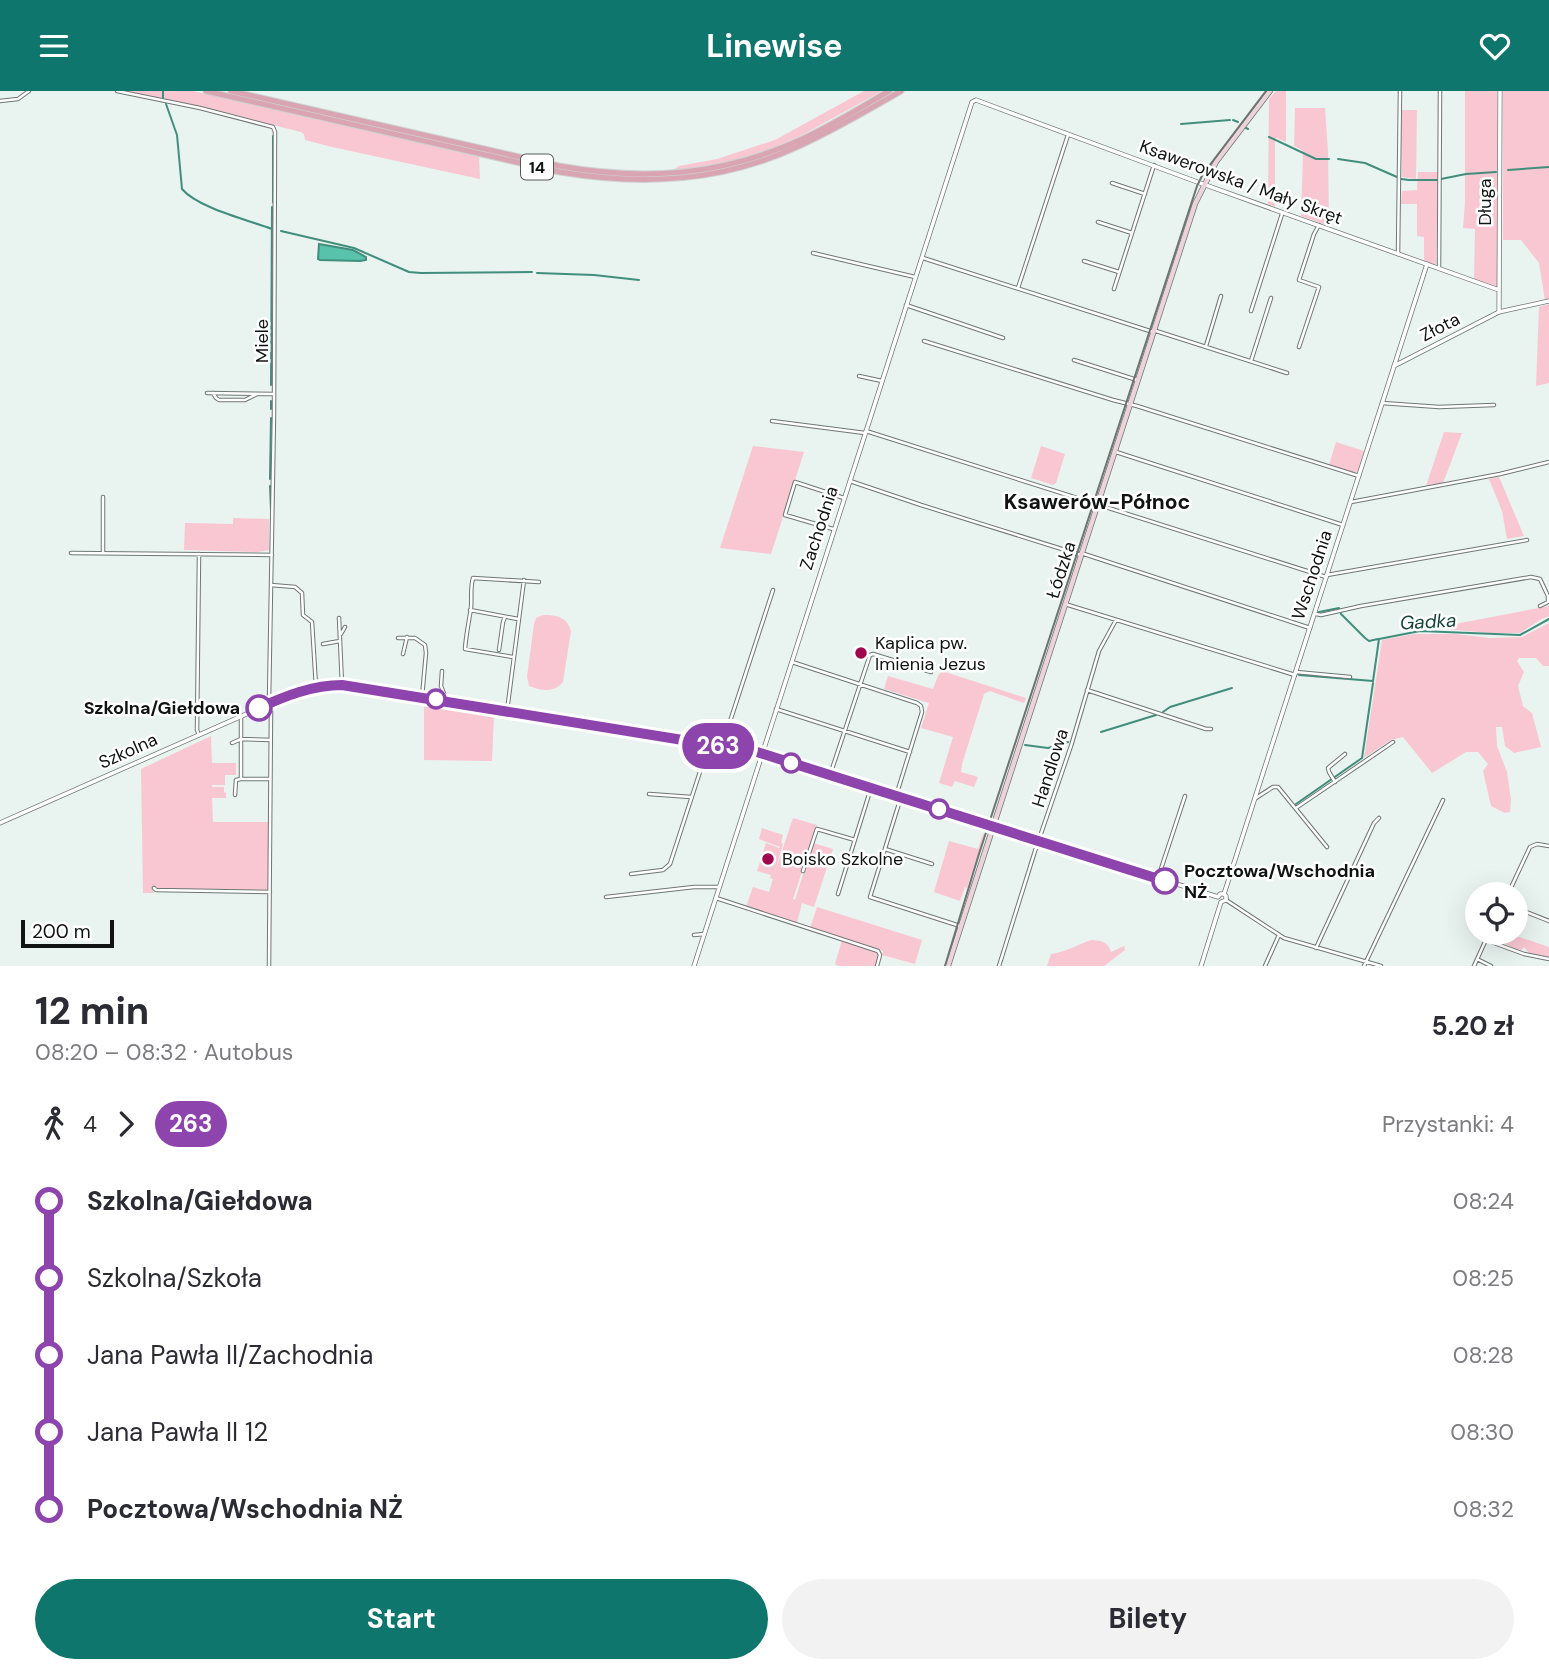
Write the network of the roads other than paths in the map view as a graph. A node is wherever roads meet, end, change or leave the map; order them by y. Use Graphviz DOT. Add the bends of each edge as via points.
graph roads {
  1 [pos="29,91"];
  2 [pos="117,91"];
  3 [pos="206,91"];
  4 [pos="232,91"];
  5 [pos="890,91"];
  6 [pos="901,91"];
  7 [pos="1269,91"];
  8 [pos="1400,91"];
  9 [pos="1440,91"];
  10 [pos="1500,91"];
  11 [pos="0,101"];
  12 [pos="974,101"];
  13 [pos="1068,134"];
  14 [pos="1154,165"];
  15 [pos="1112,183"];
  16 [pos="1203,184"];
  17 [pos="1145,194"];
  18 [pos="1282,212"];
  19 [pos="1098,222"];
  20 [pos="1319,225"];
  21 [pos="1132,233"];
  22 [pos="813,253"];
  23 [pos="1398,254"];
  24 [pos="922,258"];
  25 [pos="1084,261"];
  26 [pos="1427,264"];
  27 [pos="1439,268"];
  28 [pos="1119,272"];
  29 [pos="915,277"];
  30 [pos="1018,288"];
  31 [pos="1114,289"];
  32 [pos="1499,290"];
  33 [pos="1222,296"];
  34 [pos="1271,298"];
  35 [pos="1549,301"];
  36 [pos="906,305"];
  37 [pos="1251,311"];
  38 [pos="1499,313"];
  39 [pos="1153,331"];
  40 [pos="1003,338"];
  41 [pos="924,341"];
  42 [pos="1206,346"];
  43 [pos="1299,347"];
  44 [pos="1074,360"];
  45 [pos="1251,361"];
  46 [pos="1394,366"];
  47 [pos="1287,373"];
  48 [pos="859,376"];
  49 [pos="1137,380"];
  50 [pos="882,381"];
  51 [pos="207,393"];
  52 [pos="213,393"];
  53 [pos="258,393"];
  54 [pos="274,394"];
  55 [pos="1129,404"];
  56 [pos="1382,404"];
  57 [pos="1494,405"];
  58 [pos="772,421"];
  59 [pos="865,432"];
  60 [pos="1114,451"];
  61 [pos="1549,462"];
  62 [pos="1359,477"];
  63 [pos="849,481"];
  64 [pos="103,496"];
  65 [pos="844,498"];
  66 [pos="1351,502"];
  67 [pos="1098,504"];
  68 [pos="1343,525"];
  69 [pos="834,529"];
  70 [pos="1527,540"];
  71 [pos="71,553"];
  72 [pos="103,553"];
  73 [pos="199,554"];
  74 [pos="1081,554"];
  75 [pos="272,555"];
  76 [pos="1327,576"];
  77 [pos="524,580"];
  78 [pos="539,582"];
  79 [pos="271,585"];
  80 [pos="773,590"];
  81 [pos="1065,604"];
  82 [pos="1540,606"];
  83 [pos="470,610"];
  84 [pos="1315,614"];
  85 [pos="505,617"];
  86 [pos="339,618"];
  87 [pos="518,619"];
  88 [pos="1116,620"];
  89 [pos="345,627"];
  90 [pos="1310,628"];
  91 [pos="407,637"];
  92 [pos="398,638"];
  93 [pos="340,639"];
  94 [pos="323,644"];
  95 [pos="499,650"];
  96 [pos="403,654"];
  97 [pos="513,657"];
  98 [pos="792,662"];
  99 [pos="442,671"];
  100 [pos="931,672"];
  101 [pos="1295,674"];
  102 [pos="1350,677"];
  103 [pos="860,684"];
  104 [pos="342,685"];
  105 [pos="316,688"];
  106 [pos="1087,690"];
  107 [pos="422,697"];
  108 [pos="447,701"];
  109 [pos="270,704"];
  110 [pos="776,709"];
  111 [pos="508,711"];
  112 [pos="241,717"];
  113 [pos="1211,729"];
  114 [pos="845,731"];
  115 [pos="199,735"];
  116 [pos="241,739"];
  117 [pos="271,740"];
  118 [pos="1393,742"];
  119 [pos="232,743"];
  120 [pos="709,744"];
  121 [pos="722,746"];
  122 [pos="910,752"];
  123 [pos="762,754"];
  124 [pos="1345,754"];
  125 [pos="830,775"];
  126 [pos="241,779"];
  127 [pos="271,779"];
  128 [pos="1335,782"];
  129 [pos="871,788"];
  130 [pos="649,794"];
  131 [pos="234,795"];
  132 [pos="1185,796"];
  133 [pos="691,797"];
  134 [pos="899,797"];
  135 [pos="1256,798"];
  136 [pos="1443,800"];
  137 [pos="1296,808"];
  138 [pos="1380,818"];
  139 [pos="0,823"];
  140 [pos="993,826"];
  141 [pos="855,840"];
  142 [pos="1039,840"];
  143 [pos="1327,846"];
  144 [pos="1549,846"];
  145 [pos="885,849"];
  146 [pos="932,864"];
  147 [pos="803,871"];
  148 [pos="631,874"];
  149 [pos="1158,878"];
  150 [pos="1513,882"];
  151 [pos="719,887"];
  152 [pos="154,888"];
  153 [pos="270,892"];
  154 [pos="838,894"];
  155 [pos="1224,894"];
  156 [pos="606,897"];
  157 [pos="1218,897"];
  158 [pos="716,898"];
  159 [pos="1223,901"];
  160 [pos="1528,913"];
  161 [pos="1549,921"];
  162 [pos="961,926"];
  163 [pos="704,934"];
  164 [pos="694,935"];
  165 [pos="1279,935"];
  166 [pos="1484,945"];
  167 [pos="1500,945"];
  168 [pos="1316,948"];
  169 [pos="1549,959"];
  170 [pos="1477,960"];
  171 [pos="1365,964"];
  172 [pos="269,966"];
  173 [pos="694,966"];
  174 [pos="877,966"];
  175 [pos="948,966"];
  176 [pos="999,966"];
  177 [pos="1201,966"];
  178 [pos="1265,966"];
  179 [pos="1381,966"];
  180 [pos="1474,966"];
  181 [pos="1491,966"];
  1 -- 11 [label="street" via="18,99"];
  2 -- 54 [label="street, Miele" via="273,127"];
  3 -- 6 [label="main road, 14" via="548,169 637,180 696,177 764,160 822,135"];
  4 -- 5 [label="main road, 14" via="559,166 645,175 695,171 762,155 811,135"];
  7 -- 16 [label="main road, Łódzka"];
  8 -- 23 [label="street"];
  9 -- 27 [label="street"];
  10 -- 32 [label="street, Długa"];
  12 -- 13 [label="street, Ksawerowska / Mały Skręt"];
  12 -- 24 [label="street, Zachodnia"];
  13 -- 14 [label="street, Ksawerowska / Mały Skręt"];
  13 -- 30 [label="street"];
  14 -- 16 [label="street, Ksawerowska / Mały Skręt"];
  14 -- 17 [label="street"];
  15 -- 17 [label="street"];
  16 -- 18 [label="street, Ksawerowska / Mały Skręt"];
  16 -- 39 [label="main road, Łódzka"];
  17 -- 21 [label="street"];
  18 -- 20 [label="street, Ksawerowska / Mały Skręt"];
  18 -- 37 [label="street"];
  19 -- 21 [label="street"];
  20 -- 23 [label="street, Ksawerowska / Mały Skręt"];
  20 -- 43 [label="street" via="1299,280 1319,287"];
  21 -- 28 [label="street"];
  22 -- 29 [label="street"];
  23 -- 26 [label="street, Ksawerowska / Mały Skręt"];
  24 -- 29 [label="street, Zachodnia"];
  24 -- 30 [label="street"];
  25 -- 28 [label="street"];
  26 -- 27 [label="street, Ksawerowska / Mały Skręt"];
  26 -- 46 [label="street, Wschodnia"];
  27 -- 32 [label="street, Ksawerowska / Mały Skręt"];
  28 -- 31 [label="street"];
  29 -- 36 [label="street, Zachodnia"];
  30 -- 39 [label="street"];
  32 -- 38 [label="street, Długa"];
  33 -- 42 [label="street"];
  34 -- 45 [label="street"];
  35 -- 38 [label="street, Złota"];
  36 -- 40 [label="street"];
  36 -- 50 [label="street, Zachodnia"];
  38 -- 46 [label="street, Złota"];
  39 -- 42 [label="street"];
  39 -- 49 [label="main road, Łódzka"];
  41 -- 55 [label="street"];
  42 -- 45 [label="street"];
  44 -- 49 [label="street"];
  45 -- 47 [label="street"];
  46 -- 56 [label="street, Wschodnia"];
  48 -- 50 [label="street"];
  49 -- 55 [label="main road, Łódzka"];
  50 -- 59 [label="street, Zachodnia"];
  51 -- 52 [label="street"];
  52 -- 53 [label="street"];
  52 -- 53 [label="street" via="219,400 245,400"];
  53 -- 54 [label="street"];
  54 -- 75 [label="street, Miele"];
  55 -- 60 [label="main road, Łódzka"];
  55 -- 62 [label="street"];
  56 -- 57 [label="street"];
  56 -- 62 [label="street, Wschodnia"];
  58 -- 59 [label="street"];
  59 -- 63 [label="street, Zachodnia"];
  59 -- 67 [label="street"];
  60 -- 67 [label="main road, Łódzka"];
  60 -- 68 [label="street"];
  61 -- 66 [label="street"];
  62 -- 66 [label="street, Wschodnia"];
  63 -- 65 [label="street, Zachodnia"];
  63 -- 74 [label="street"];
  64 -- 72 [label="street"];
  65 -- 69 [label="street, Zachodnia"];
  65 -- 69 [label="street" via="795,482 785,515"];
  66 -- 68 [label="street, Wschodnia"];
  67 -- 74 [label="main road, Łódzka"];
  67 -- 76 [label="street"];
  68 -- 76 [label="street, Wschodnia"];
  69 -- 98 [label="street, Zachodnia"];
  70 -- 76 [label="street"];
  71 -- 72 [label="street"];
  72 -- 73 [label="street"];
  73 -- 75 [label="street"];
  73 -- 115 [label="street"];
  74 -- 81 [label="main road, Łódzka"];
  74 -- 90 [label="street"];
  75 -- 79 [label="street, Miele"];
  76 -- 84 [label="street, Wschodnia"];
  77 -- 78 [label="street"];
  77 -- 83 [label="street" via="473,578"];
  77 -- 87 [label="street"];
  79 -- 105 [label="street" via="295,587 302,593 303,615 312,622"];
  79 -- 109 [label="street, Miele"];
  80 -- 121 [label="street"];
  81 -- 88 [label="street"];
  81 -- 140 [label="main road, Łódzka"];
  82 -- 84 [label="street" via="1547,604 1548,596 1540,579 1531,577"];
  83 -- 85 [label="street"];
  83 -- 97 [label="street" via="465,649"];
  84 -- 90 [label="street, Wschodnia"];
  85 -- 87 [label="street"];
  85 -- 95 [label="street"];
  86 -- 93 [label="street"];
  87 -- 97 [label="street"];
  88 -- 101 [label="street"];
  88 -- 106 [label="street, Handlowa" via="1101,646"];
  89 -- 93 [label="street"];
  90 -- 101 [label="street, Wschodnia"];
  91 -- 92 [label="street"];
  91 -- 96 [label="street"];
  91 -- 107 [label="street" via="425,645"];
  93 -- 94 [label="street"];
  93 -- 104 [label="street"];
  97 -- 111 [label="street"];
  98 -- 103 [label="street"];
  98 -- 110 [label="street, Zachodnia"];
  99 -- 108 [label="street"];
  100 -- 103 [label="street" via="870,655"];
  101 -- 102 [label="street"];
  101 -- 135 [label="street, Wschodnia"];
  103 -- 114 [label="street"];
  103 -- 122 [label="street" via="922,707"];
  104 -- 105 [label="street, Szkolna"];
  104 -- 107 [label="street, Szkolna"];
  105 -- 109 [label="street, Szkolna"];
  106 -- 113 [label="street"];
  106 -- 142 [label="street, Handlowa"];
  107 -- 108 [label="street, Szkolna"];
  108 -- 111 [label="street, Szkolna"];
  109 -- 112 [label="street, Szkolna"];
  109 -- 117 [label="street, Miele"];
  110 -- 114 [label="street"];
  110 -- 123 [label="street, Zachodnia"];
  111 -- 120 [label="street, Szkolna"];
  112 -- 115 [label="street, Szkolna"];
  112 -- 116 [label="street"];
  114 -- 122 [label="street"];
  114 -- 125 [label="street"];
  115 -- 139 [label="street, Szkolna"];
  116 -- 117 [label="street"];
  116 -- 119 [label="street"];
  116 -- 126 [label="street"];
  117 -- 127 [label="street, Miele"];
  118 -- 128 [label="street"];
  120 -- 121 [label="street, Szkolna"];
  120 -- 133 [label="street"];
  121 -- 123 [label="street, Szkolna"];
  122 -- 134 [label="street"];
  123 -- 125 [label="street, Szkolna"];
  123 -- 151 [label="street, Zachodnia"];
  124 -- 128 [label="street" via="1328,768"];
  125 -- 129 [label="street, Szkolna"];
  126 -- 127 [label="street"];
  126 -- 131 [label="street" via="236,781"];
  127 -- 153 [label="street, Miele"];
  128 -- 137 [label="street"];
  129 -- 134 [label="street, Szkolna"];
  129 -- 141 [label="street"];
  130 -- 133 [label="street"];
  132 -- 149 [label="street"];
  133 -- 148 [label="street" via="670,864 663,870"];
  134 -- 140 [label="street, Szkolna"];
  134 -- 145 [label="street"];
  135 -- 137 [label="street" via="1276,787"];
  135 -- 155 [label="street, Wschodnia"];
  136 -- 171 [label="street"];
  137 -- 143 [label="street"];
  138 -- 168 [label="street"];
  140 -- 142 [label="street, Szkolna"];
  140 -- 162 [label="main road, Łódzka"];
  141 -- 147 [label="street" via="817,829"];
  141 -- 154 [label="street"];
  142 -- 149 [label="street, Szkolna"];
  142 -- 176 [label="street, Handlowa"];
  144 -- 150 [label="street" via="1533,845"];
  145 -- 146 [label="street"];
  145 -- 162 [label="street" via="870,897"];
  149 -- 157 [label="street, Szkolna"];
  151 -- 156 [label="street"];
  151 -- 158 [label="street, Zachodnia"];
  152 -- 153 [label="street"];
  153 -- 172 [label="street, Miele"];
  155 -- 157 [label="street"];
  155 -- 159 [label="street"];
  157 -- 159 [label="street"];
  158 -- 163 [label="street, Zachodnia"];
  158 -- 174 [label="street" via="878,951"];
  159 -- 165 [label="street"];
  159 -- 177 [label="street"];
  160 -- 161 [label="street"];
  162 -- 175 [label="main road, Łódzka"];
  163 -- 164 [label="street"];
  163 -- 173 [label="street, Zachodnia"];
  165 -- 168 [label="street"];
  165 -- 178 [label="street"];
  166 -- 170 [label="street"];
  167 -- 169 [label="street"];
  168 -- 171 [label="street"];
  170 -- 180 [label="street"];
  170 -- 181 [label="street"];
  171 -- 179 [label="street"];
}
